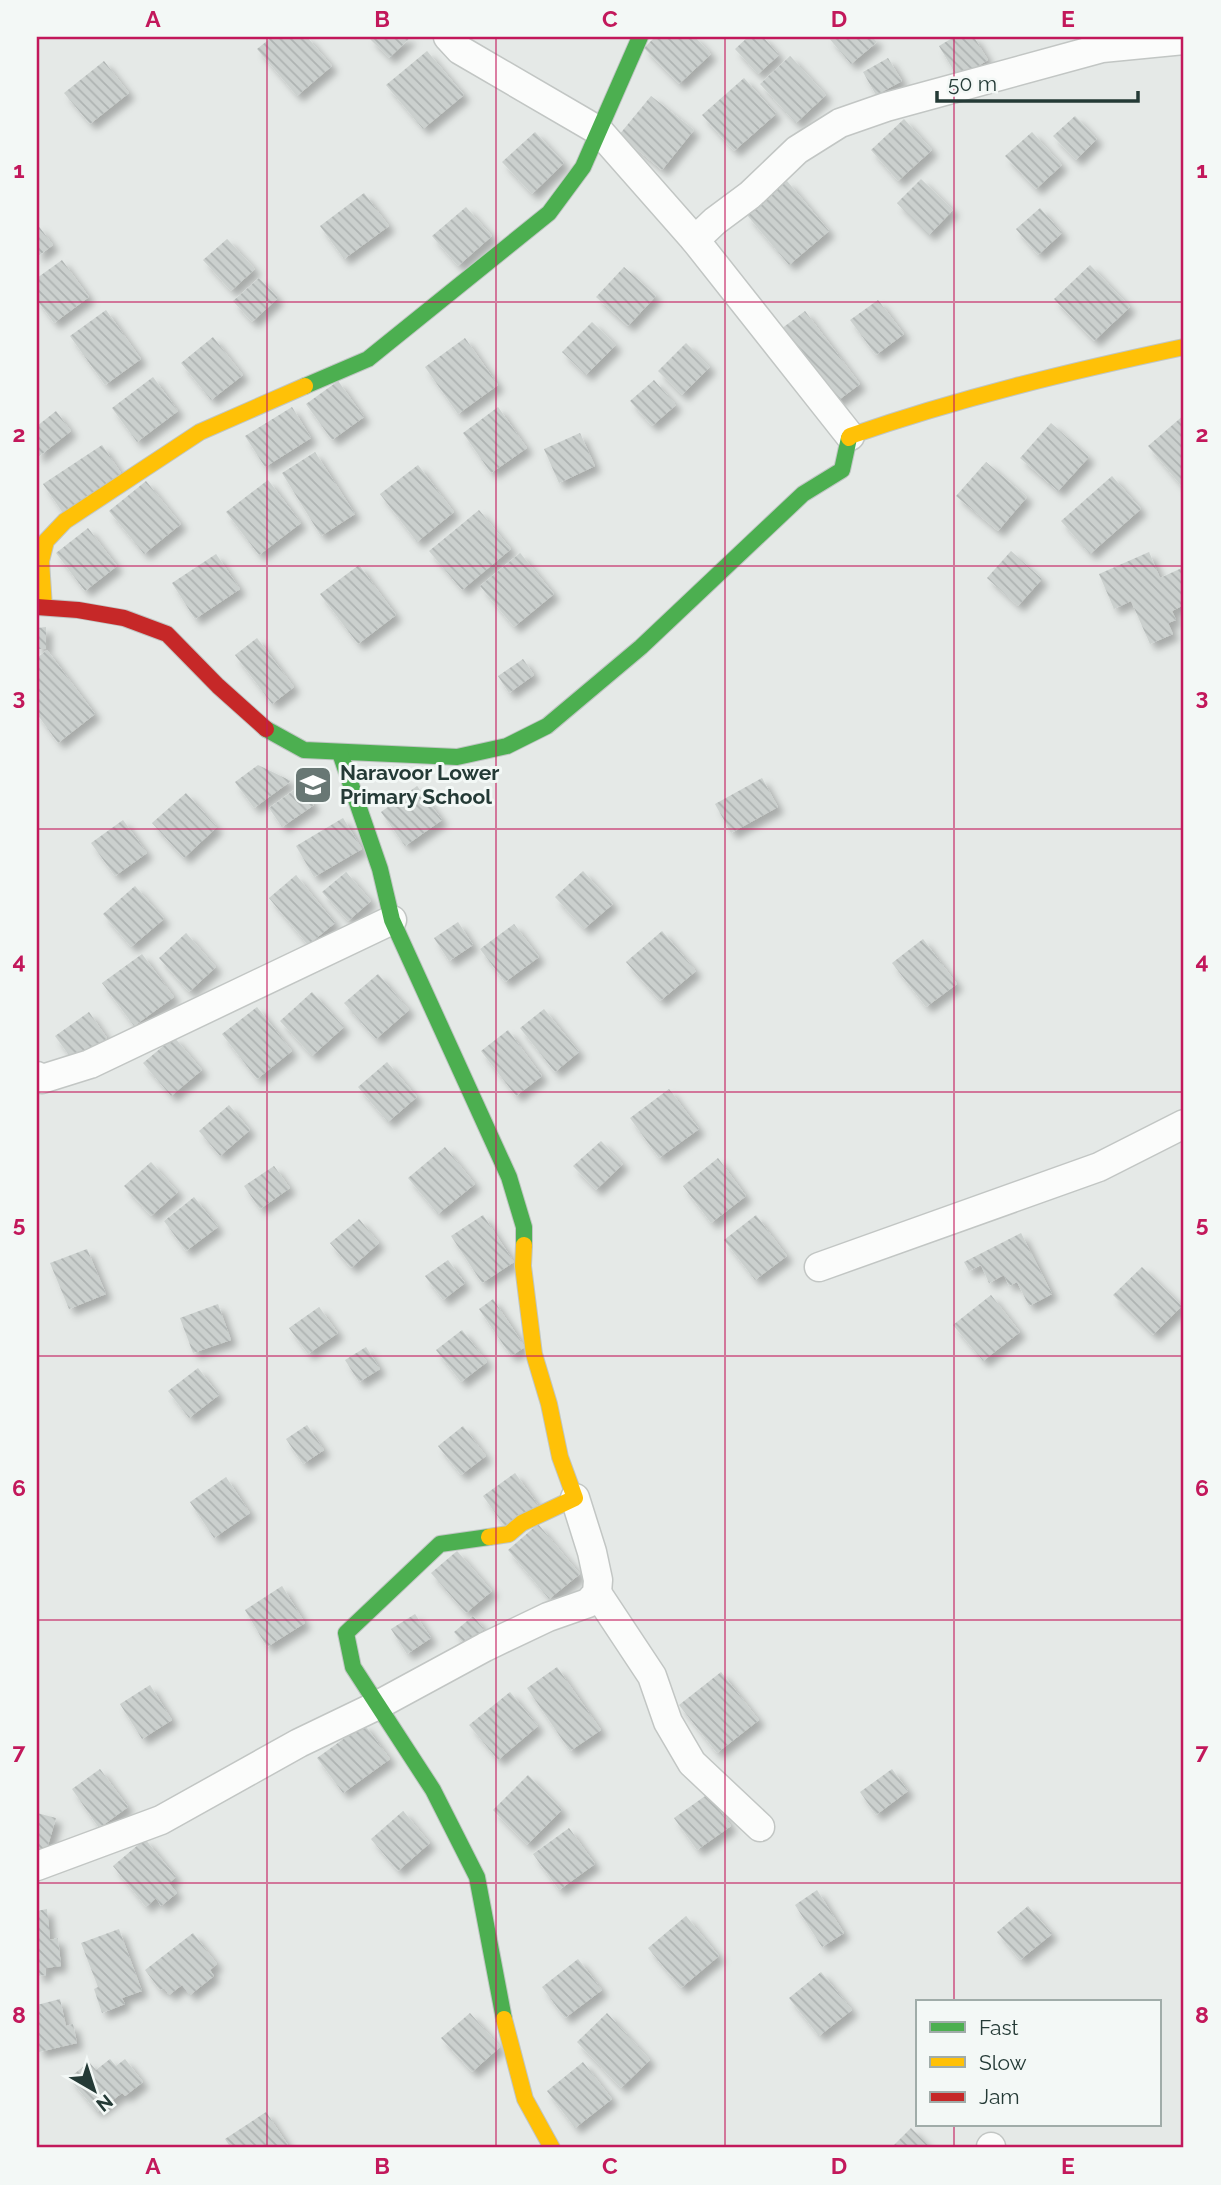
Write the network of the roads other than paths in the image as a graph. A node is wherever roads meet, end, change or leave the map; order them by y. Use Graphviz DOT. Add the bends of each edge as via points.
graph roads {
  1 [pos="448,37"];
  2 [pos="640,37"];
  3 [pos="1184,40"];
  4 [pos="599,131"];
  5 [pos="695,240"];
  6 [pos="1184,347"];
  7 [pos="850,436"];
  8 [pos="40,607"];
  9 [pos="340,753"];
  10 [pos="392,920"];
  11 [pos="37,1076"];
  12 [pos="1184,1124"];
  13 [pos="818,1267"];
  14 [pos="575,1498"];
  15 [pos="597,1593"];
  16 [pos="378,1705"];
  17 [pos="760,1827"];
  18 [pos="37,1866"];
  19 [pos="552,2148"];
  1 -- 4 [label="street" via="460,50"];
  2 -- 4 [label="street"];
  3 -- 5 [label="street" via="1102,48 840,123 797,150"];
  4 -- 5 [label="street"];
  4 -- 8 [label="street" via="583,167 549,213 368,359 200,432 65,521 46,541"];
  5 -- 7 [label="street"];
  6 -- 7 [label="street" via="1060,373 915,412"];
  7 -- 9 [label="street" via="842,470 803,494 641,647 547,726 507,746 457,757"];
  8 -- 9 [label="street" via="124,618 167,634 270,733 304,750"];
  9 -- 10 [label="street" via="380,869"];
  10 -- 11 [label="street" via="90,1064 42,1079"];
  10 -- 14 [label="street" via="517,1202 524,1227 523,1266 534,1354"];
  12 -- 13 [label="street" via="1099,1167"];
  14 -- 15 [label="street" via="592,1552"];
  14 -- 16 [label="street" via="509,1534 440,1544 346,1633 353,1667"];
  15 -- 16 [label="street" via="587,1603 485,1647"];
  15 -- 17 [label="street" via="652,1676 668,1722 692,1763"];
  16 -- 18 [label="street" via="299,1742 161,1820"];
  16 -- 19 [label="street" via="433,1790 477,1877 507,2036 525,2099"];
}
